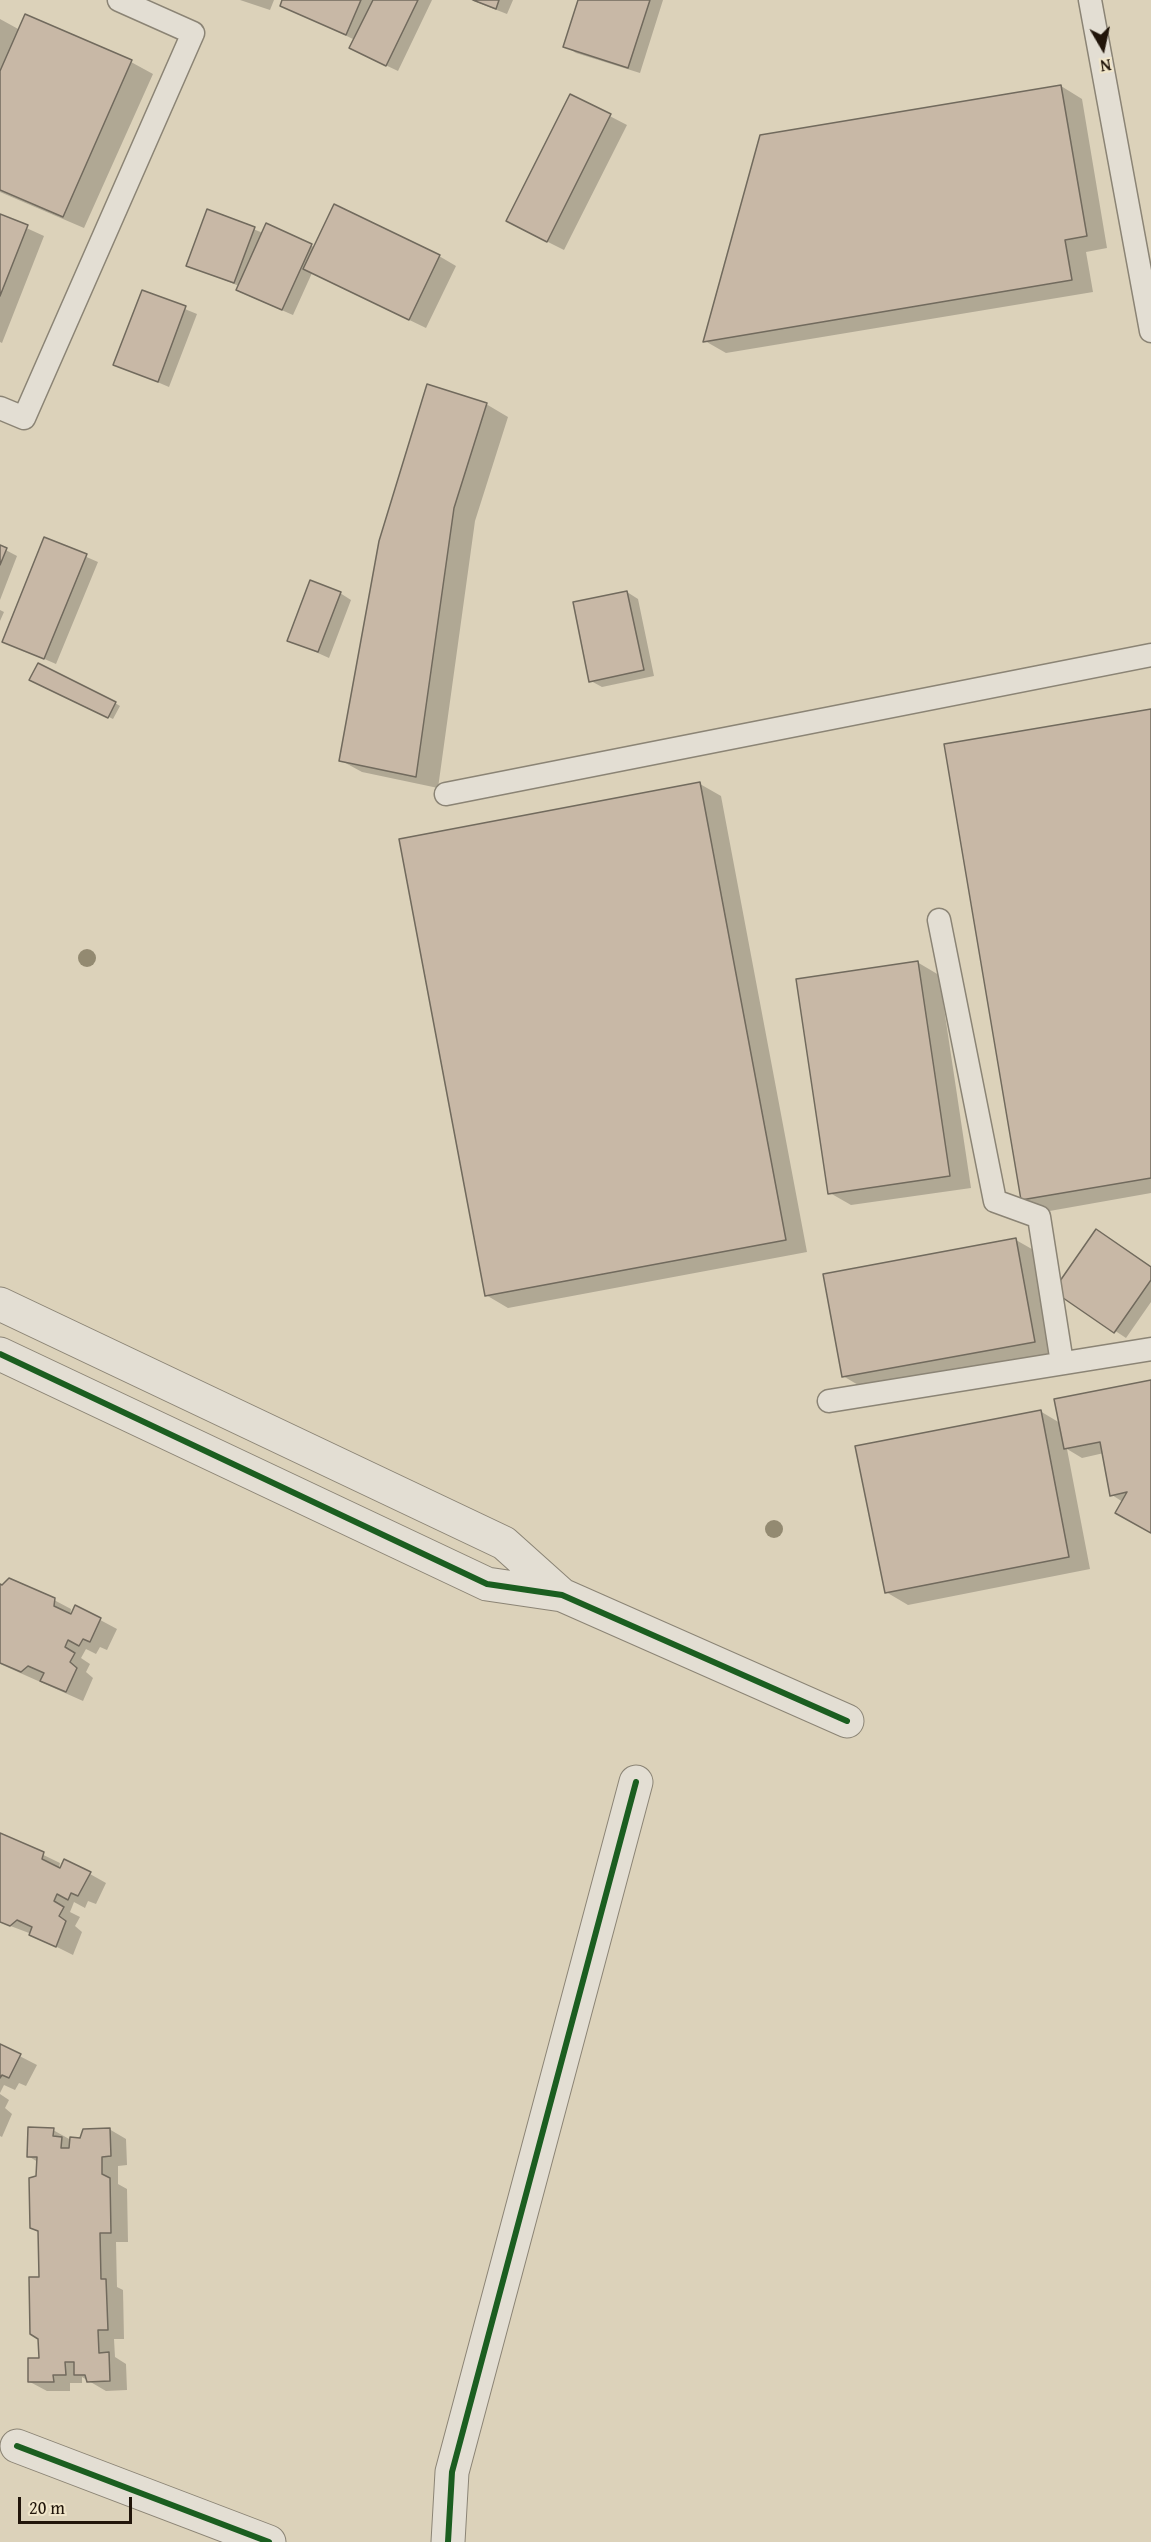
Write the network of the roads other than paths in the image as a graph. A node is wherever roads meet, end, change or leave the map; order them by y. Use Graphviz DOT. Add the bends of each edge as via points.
graph roads {
  1 [pos="119,0"];
  2 [pos="1090,0"];
  3 [pos="1151,331"];
  4 [pos="0,408"];
  5 [pos="1151,655"];
  6 [pos="446,794"];
  7 [pos="939,920"];
  8 [pos="0,1304"];
  9 [pos="1151,1349"];
  10 [pos="0,1354"];
  11 [pos="1062,1364"];
  12 [pos="829,1401"];
  13 [pos="562,1595"];
  14 [pos="847,1721"];
  15 [pos="636,1782"];
  16 [pos="17,2445"];
  17 [pos="269,2542"];
  18 [pos="448,2542"];
  1 -- 4 [label="lane" via="193,33 24,418"];
  2 -- 3 [label="lane"];
  5 -- 6 [label="lane"];
  7 -- 11 [label="lane" via="995,1201 1039,1216"];
  8 -- 13 [label="street" via="504,1542"];
  9 -- 11 [label="lane"];
  10 -- 13 [label="street" via="487,1584"];
  11 -- 12 [label="lane"];
  13 -- 14 [label="street"];
  15 -- 18 [label="street" via="452,2472"];
  16 -- 17 [label="street"];
}
